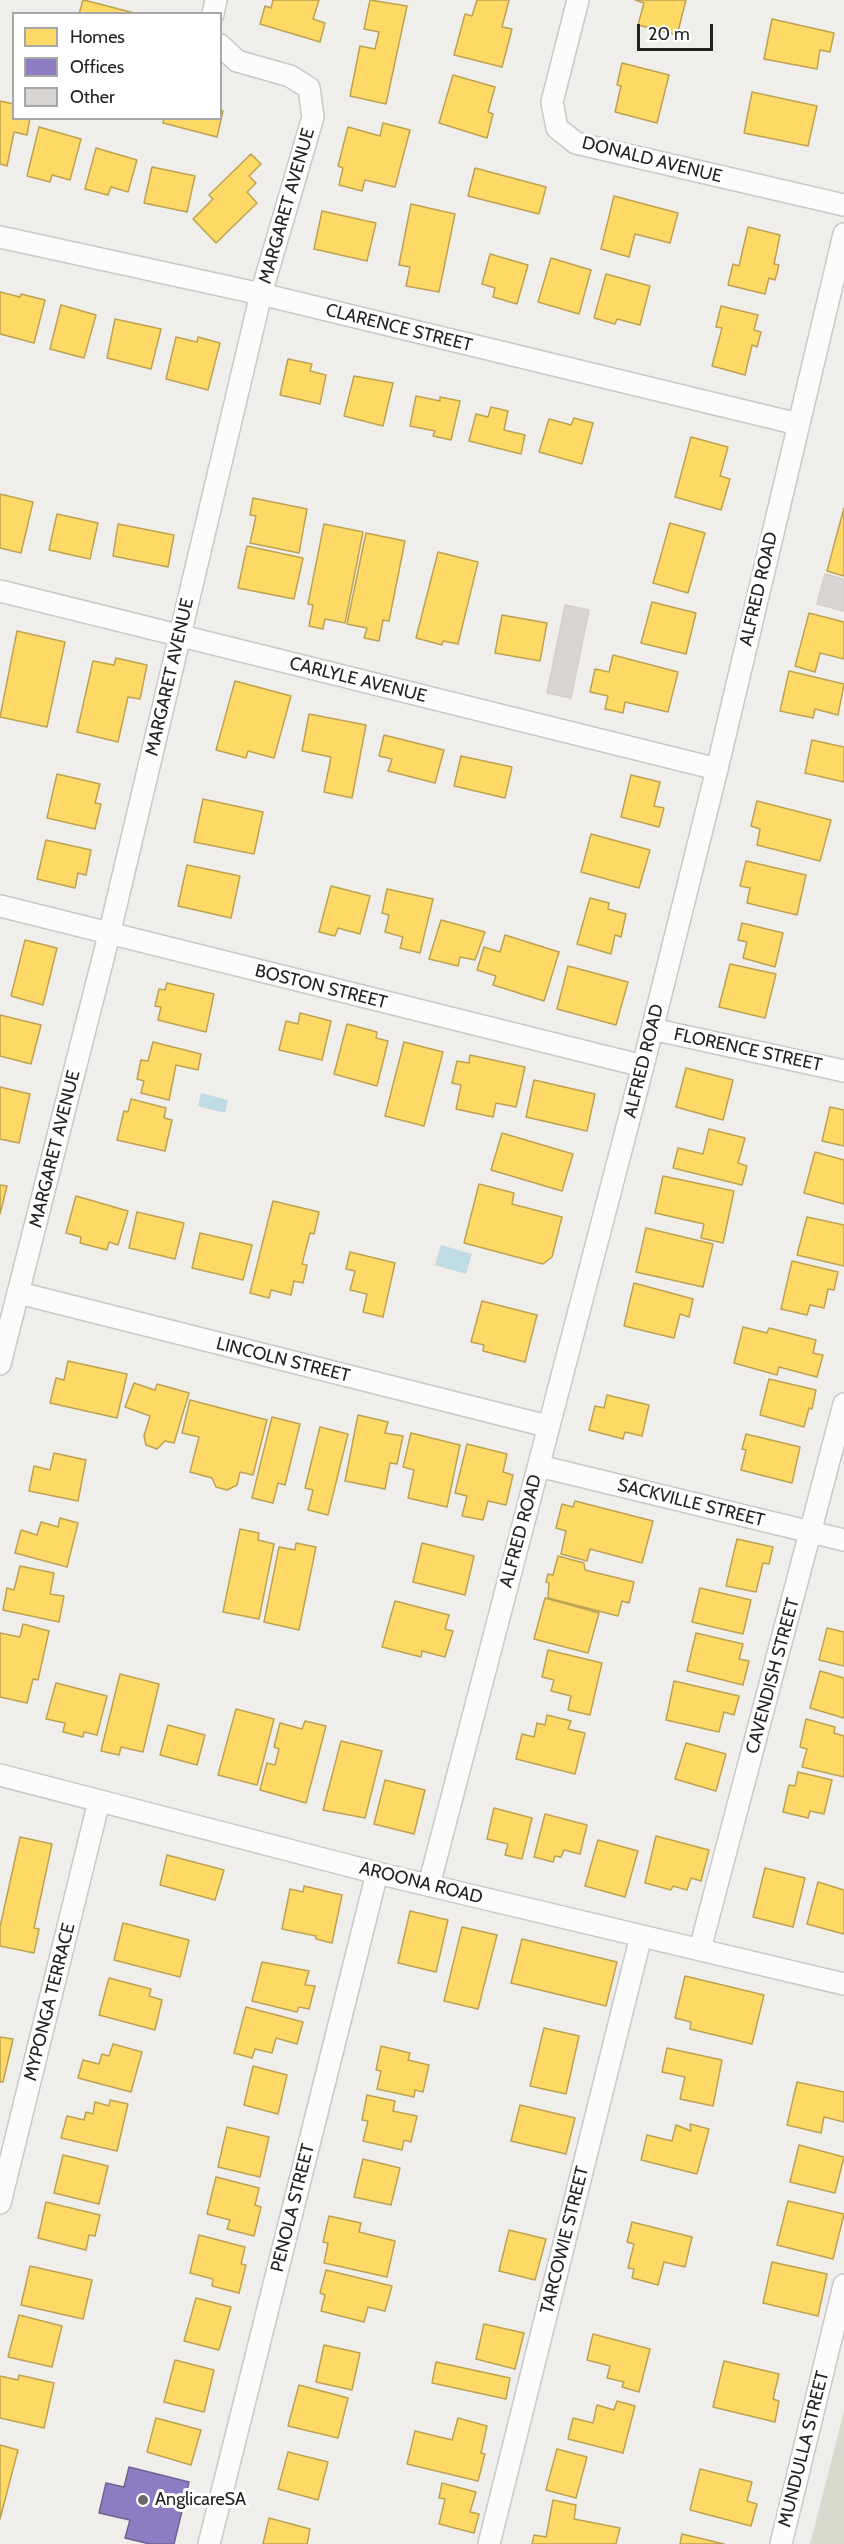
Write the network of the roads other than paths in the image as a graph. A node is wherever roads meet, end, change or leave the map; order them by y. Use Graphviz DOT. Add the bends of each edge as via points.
graph roads {
  1 [pos="578,0"];
  2 [pos="222,47"];
  3 [pos="844,205"];
  4 [pos="844,234"];
  5 [pos="0,237"];
  6 [pos="261,294"];
  7 [pos="798,424"];
  8 [pos="0,591"];
  9 [pos="181,635"];
  10 [pos="717,770"];
  11 [pos="0,906"];
  12 [pos="109,935"];
  13 [pos="652,1029"];
  14 [pos="643,1066"];
  15 [pos="844,1071"];
  16 [pos="19,1293"];
  17 [pos="3,1340"];
  18 [pos="0,1364"];
  19 [pos="844,1404"];
  20 [pos="547,1426"];
  21 [pos="539,1466"];
  22 [pos="811,1533"];
  23 [pos="844,1540"];
  24 [pos="0,1775"];
  25 [pos="99,1802"];
  26 [pos="377,1873"];
  27 [pos="429,1885"];
  28 [pos="641,1936"];
  29 [pos="700,1949"];
  30 [pos="844,1984"];
  31 [pos="0,2203"];
  32 [pos="844,2285"];
  33 [pos="209,2544"];
  34 [pos="489,2544"];
  35 [pos="781,2544"];
  1 -- 3 [label="street, DONALD AVENUE" via="552,102 557,128 576,144"];
  2 -- 6 [label="street, MARGARET AVENUE" via="237,61 290,76 309,88 313,117"];
  4 -- 7 [label="street, ALFRED ROAD"];
  5 -- 6 [label="street, CLARENCE STREET"];
  6 -- 7 [label="street, CLARENCE STREET"];
  6 -- 9 [label="street, MARGARET AVENUE"];
  7 -- 10 [label="street, ALFRED ROAD"];
  8 -- 9 [label="street, CARLYLE AVENUE"];
  9 -- 10 [label="street, CARLYLE AVENUE"];
  9 -- 12 [label="street, MARGARET AVENUE"];
  10 -- 13 [label="street, ALFRED ROAD"];
  11 -- 12 [label="street, BOSTON STREET"];
  12 -- 14 [label="street, BOSTON STREET"];
  12 -- 16 [label="street, MARGARET AVENUE"];
  13 -- 14 [label="street, ALFRED ROAD"];
  13 -- 15 [label="street, FLORENCE STREET"];
  14 -- 20 [label="street, ALFRED ROAD"];
  16 -- 17 [label="street, MARGARET AVENUE"];
  16 -- 20 [label="street, LINCOLN STREET"];
  17 -- 18 [label="street, MARGARET AVENUE"];
  19 -- 22 [label="street, CAVENDISH STREET"];
  20 -- 21 [label="street, ALFRED ROAD"];
  21 -- 22 [label="street, SACKVILLE STREET"];
  21 -- 27 [label="street, ALFRED ROAD"];
  22 -- 23 [label="street, SACKVILLE STREET"];
  22 -- 29 [label="street, CAVENDISH STREET"];
  24 -- 25 [label="street, AROONA ROAD"];
  25 -- 26 [label="street, AROONA ROAD"];
  25 -- 31 [label="street, MYPONGA TERRACE"];
  26 -- 27 [label="street, AROONA ROAD"];
  26 -- 33 [label="street, PENOLA STREET"];
  27 -- 28 [label="street, AROONA ROAD"];
  28 -- 29 [label="street, AROONA ROAD"];
  28 -- 34 [label="street, TARCOWIE STREET"];
  29 -- 30 [label="street, AROONA ROAD"];
  32 -- 35 [label="street, MUNDULLA STREET"];
}
